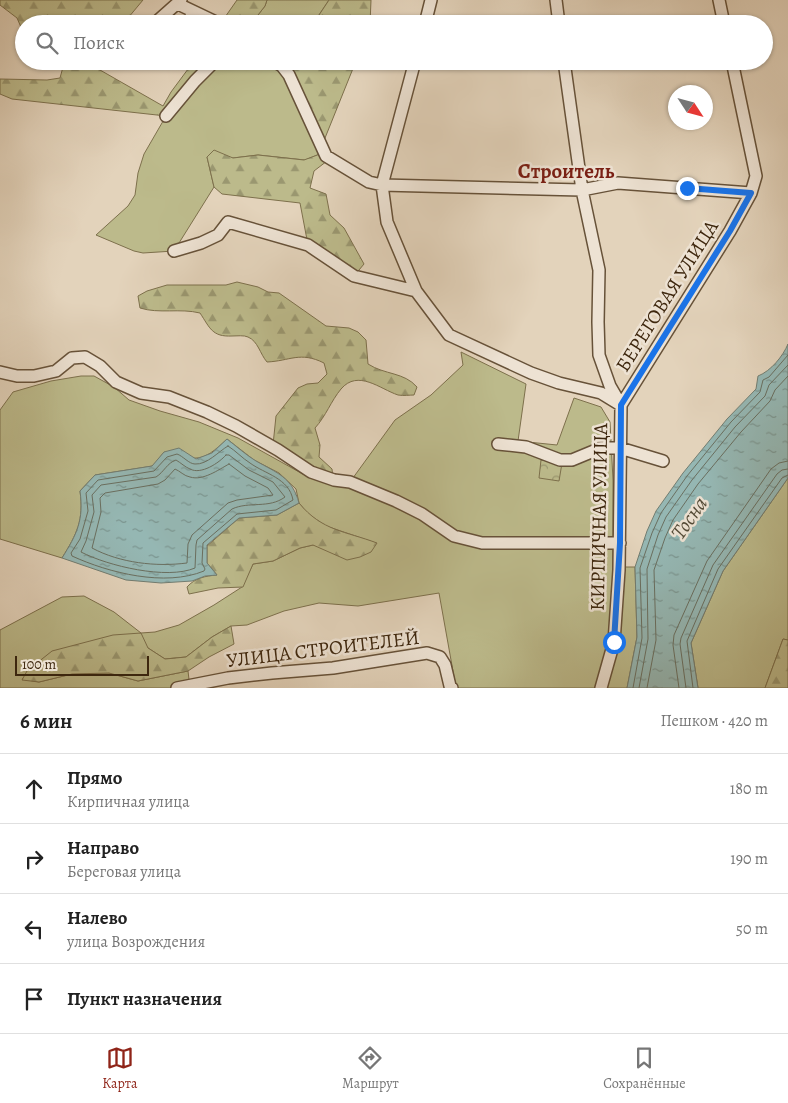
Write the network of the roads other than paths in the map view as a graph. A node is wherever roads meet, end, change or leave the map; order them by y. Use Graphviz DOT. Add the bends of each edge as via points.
graph roads {
  1 [pos="432,0"];
  2 [pos="556,0"];
  3 [pos="720,0"];
  4 [pos="179,2"];
  5 [pos="194,12"];
  6 [pos="164,15"];
  7 [pos="192,15"];
  8 [pos="200,15"];
  9 [pos="428,15"];
  10 [pos="558,15"];
  11 [pos="722,15"];
  12 [pos="206,70"];
  13 [pos="285,70"];
  14 [pos="413,70"];
  15 [pos="565,70"];
  16 [pos="734,70"];
  17 [pos="166,116"];
  18 [pos="382,185"];
  19 [pos="582,190"];
  20 [pos="751,193"];
  21 [pos="174,251"];
  22 [pos="416,291"];
  23 [pos="0,372"];
  24 [pos="621,405"];
  25 [pos="498,444"];
  26 [pos="620,448"];
  27 [pos="663,460"];
  28 [pos="620,543"];
  29 [pos="177,688"];
  30 [pos="452,688"];
  31 [pos="601,688"];
  1 -- 9 [label="street"];
  2 -- 10 [label="street"];
  3 -- 11 [label="street"];
  4 -- 5 [label="street"];
  4 -- 6 [label="street"];
  5 -- 7 [label="street"];
  5 -- 8 [label="street"];
  12 -- 17 [label="street"];
  13 -- 18 [label="street" via="326,156 369,182"];
  14 -- 18 [label="street"];
  15 -- 19 [label="street"];
  16 -- 20 [label="street, БЕРЕГОВАЯ УЛИЦА" via="756,176"];
  18 -- 19 [label="street"];
  18 -- 22 [label="street" via="387,222"];
  19 -- 20 [label="street" via="618,183"];
  19 -- 24 [label="street" via="599,270 600,355 610,386"];
  20 -- 24 [label="street, БЕРЕГОВАЯ УЛИЦА"];
  21 -- 22 [label="street" via="218,235 228,222 308,245 354,276"];
  22 -- 24 [label="street" via="448,335 531,373 559,384 601,393"];
  23 -- 28 [label="street" via="34,376 56,371 72,358 85,357 116,382 141,393 169,397 207,412 278,450 311,472 350,482 396,501 454,536 482,542"];
  24 -- 26 [label="street, КИРПИЧНАЯ УЛИЦА"];
  25 -- 26 [label="street" via="526,447 560,460 572,460 601,448"];
  26 -- 27 [label="street"];
  26 -- 28 [label="street, КИРПИЧНАЯ УЛИЦА"];
  28 -- 31 [label="street, КИРПИЧНАЯ УЛИЦА" via="614,642"];
  29 -- 30 [label="street, УЛИЦА СТРОИТЕЛЕЙ" via="272,672 333,668 427,654 440,657"];
}
